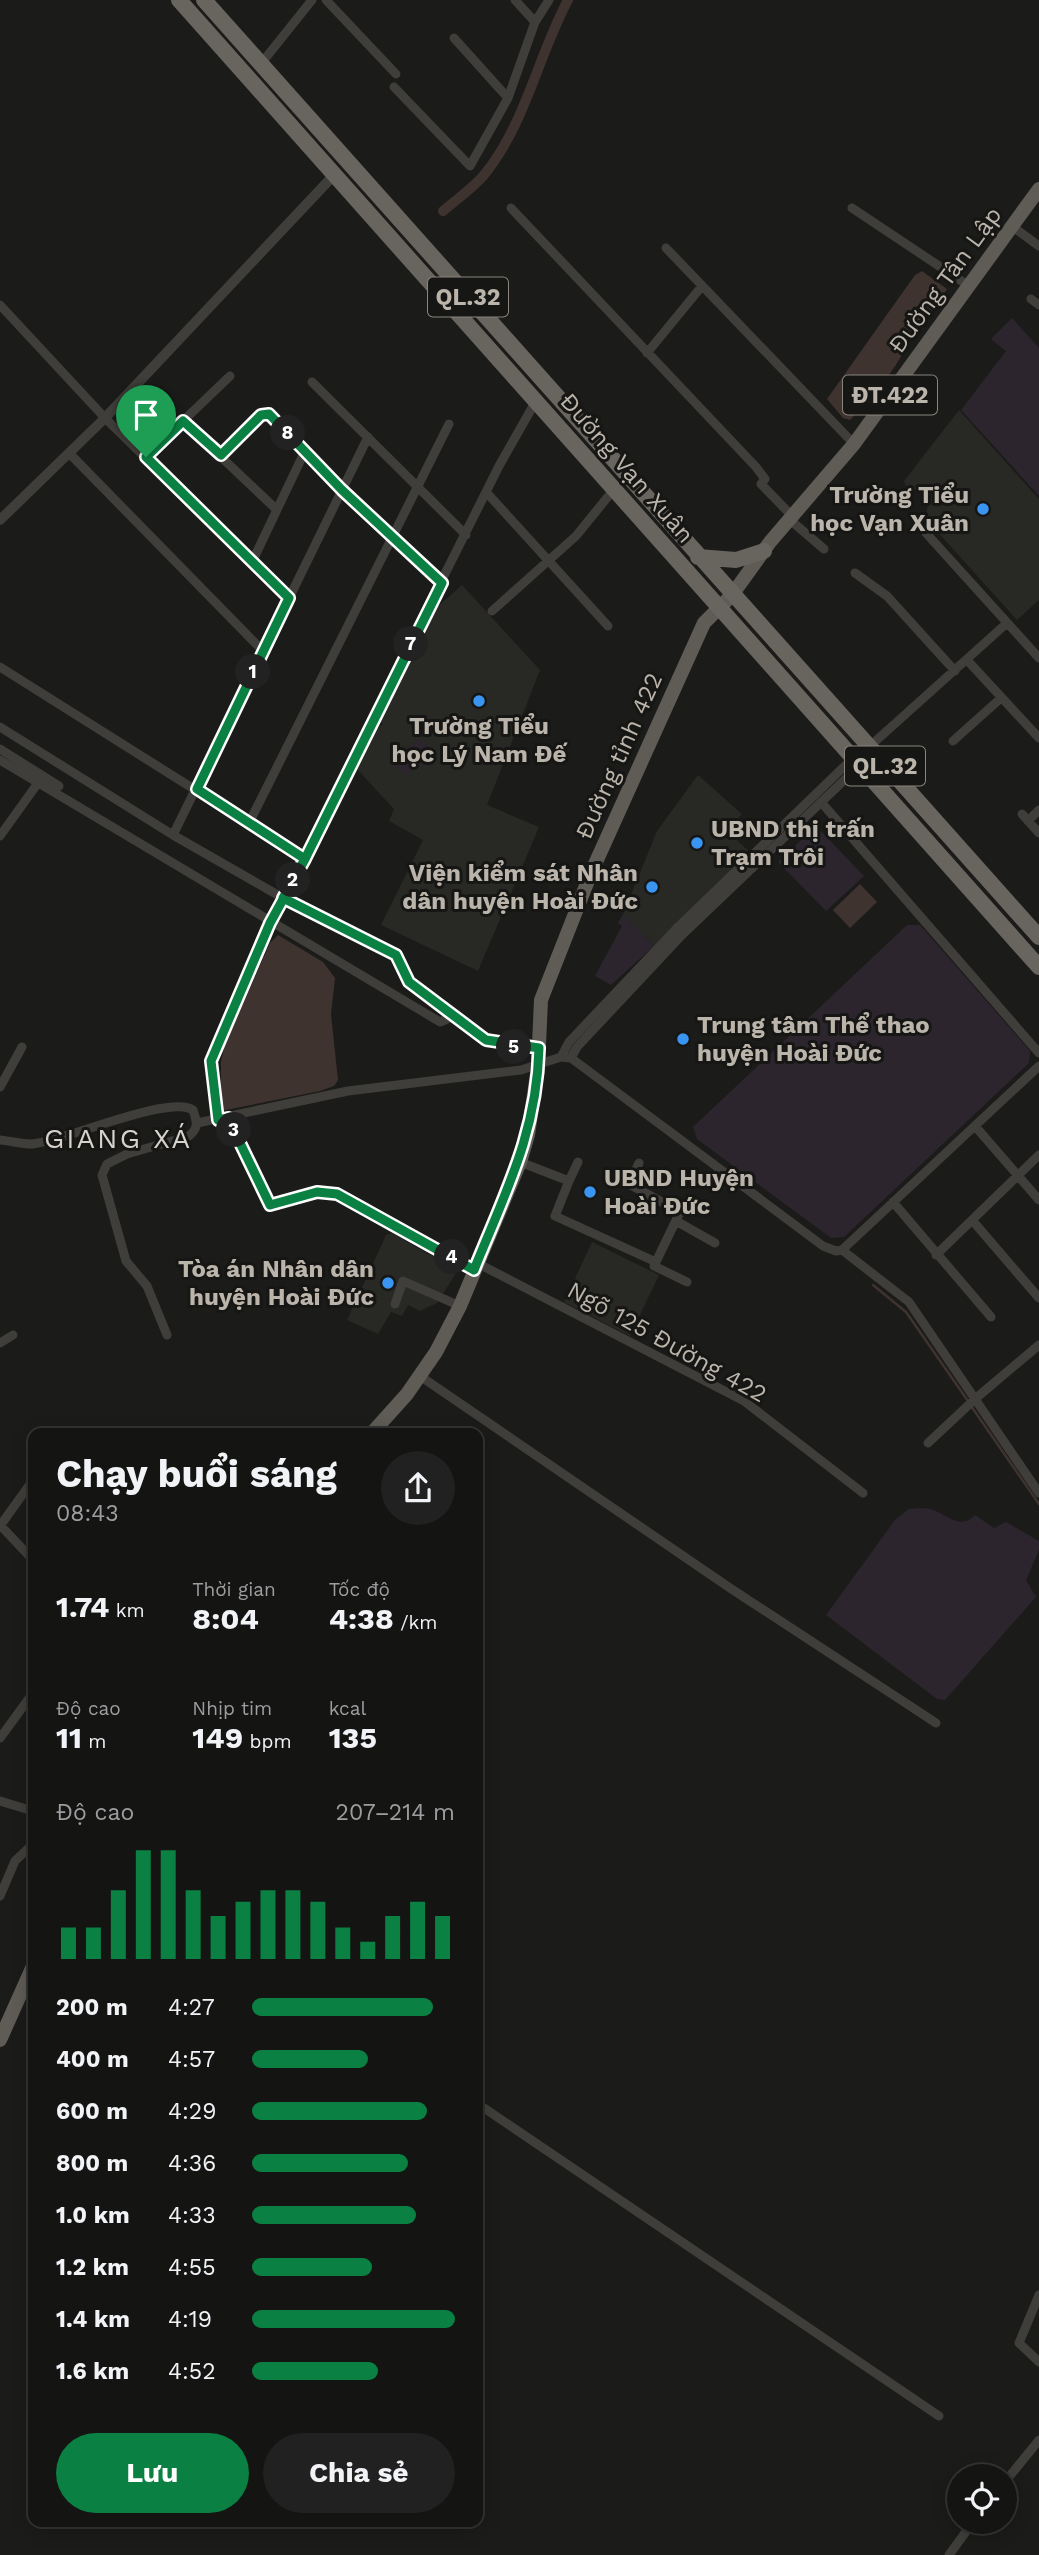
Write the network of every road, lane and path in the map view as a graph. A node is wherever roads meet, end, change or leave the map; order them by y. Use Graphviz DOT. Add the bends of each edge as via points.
graph roads {
  1 [pos="179,0"];
  2 [pos="204,0"];
  3 [pos="313,0"];
  4 [pos="326,0"];
  5 [pos="515,0"];
  6 [pos="549,0"];
  7 [pos="536,22"];
  8 [pos="454,38"];
  9 [pos="260,65"];
  10 [pos="396,74"];
  11 [pos="394,87"];
  12 [pos="508,98"];
  13 [pos="334,175"];
  14 [pos="1039,189"];
  15 [pos="511,208"];
  16 [pos="852,208"];
  17 [pos="1013,227"];
  18 [pos="1039,246"];
  19 [pos="666,248"];
  20 [pos="443,268"];
  21 [pos="428,280"];
  22 [pos="702,286"];
  23 [pos="969,286"];
  24 [pos="0,305"];
  25 [pos="647,353"];
  26 [pos="230,376"];
  27 [pos="312,382"];
  28 [pos="537,399"];
  29 [pos="104,418"];
  30 [pos="183,421"];
  31 [pos="449,424"];
  32 [pos="368,437"];
  33 [pos="854,444"];
  34 [pos="305,451"];
  35 [pos="69,453"];
  36 [pos="221,455"];
  37 [pos="146,457"];
  38 [pos="418,486"];
  39 [pos="615,488"];
  40 [pos="342,490"];
  41 [pos="487,493"];
  42 [pos="276,509"];
  43 [pos="791,518"];
  44 [pos="0,520"];
  45 [pos="926,533"];
  46 [pos="466,535"];
  47 [pos="392,537"];
  48 [pos="824,549"];
  49 [pos="764,551"];
  50 [pos="698,557"];
  51 [pos="253,560"];
  52 [pos="550,560"];
  53 [pos="855,573"];
  54 [pos="442,583"];
  55 [pos="732,595"];
  56 [pos="289,598"];
  57 [pos="718,607"];
  58 [pos="492,611"];
  59 [pos="1007,623"];
  60 [pos="608,626"];
  61 [pos="263,650"];
  62 [pos="1039,658"];
  63 [pos="967,660"];
  64 [pos="0,667"];
  65 [pos="955,671"];
  66 [pos="1001,698"];
  67 [pos="0,727"];
  68 [pos="1039,738"];
  69 [pos="953,741"];
  70 [pos="869,747"];
  71 [pos="0,749"];
  72 [pos="0,760"];
  73 [pos="855,763"];
  74 [pos="38,783"];
  75 [pos="59,786"];
  76 [pos="197,789"];
  77 [pos="821,802"];
  78 [pos="1039,810"];
  79 [pos="249,823"];
  80 [pos="1039,833"];
  81 [pos="173,835"];
  82 [pos="0,836"];
  83 [pos="305,859"];
  84 [pos="985,876"];
  85 [pos="970,890"];
  86 [pos="283,898"];
  87 [pos="270,923"];
  88 [pos="1039,937"];
  89 [pos="1039,967"];
  90 [pos="409,982"];
  91 [pos="401,1000"];
  92 [pos="452,1017"];
  93 [pos="22,1047"];
  94 [pos="539,1048"];
  95 [pos="1039,1053"];
  96 [pos="561,1057"];
  97 [pos="571,1058"];
  98 [pos="1039,1066"];
  99 [pos="538,1067"];
  100 [pos="0,1087"];
  101 [pos="223,1119"];
  102 [pos="197,1124"];
  103 [pos="975,1126"];
  104 [pos="0,1140"];
  105 [pos="1039,1155"];
  106 [pos="578,1162"];
  107 [pos="520,1163"];
  108 [pos="639,1163"];
  109 [pos="1019,1175"];
  110 [pos="569,1181"];
  111 [pos="1039,1200"];
  112 [pos="893,1202"];
  113 [pos="972,1220"];
  114 [pos="676,1221"];
  115 [pos="716,1243"];
  116 [pos="842,1250"];
  117 [pos="936,1255"];
  118 [pos="656,1262"];
  119 [pos="475,1266"];
  120 [pos="687,1282"];
  121 [pos="1039,1298"];
  122 [pos="395,1304"];
  123 [pos="460,1306"];
  124 [pos="991,1317"];
  125 [pos="13,1335"];
  126 [pos="167,1335"];
  127 [pos="0,1343"];
  128 [pos="1039,1345"];
  129 [pos="420,1376"];
  130 [pos="975,1399"];
  131 [pos="376,1428"];
  132 [pos="928,1443"];
  133 [pos="28,1487"];
  134 [pos="863,1493"];
  135 [pos="1039,1493"];
  136 [pos="0,1526"];
  137 [pos="28,1555"];
  138 [pos="28,1700"];
  139 [pos="936,1723"];
  140 [pos="0,1738"];
  141 [pos="1,1803"];
  142 [pos="28,1810"];
  143 [pos="28,1849"];
  144 [pos="0,1896"];
  145 [pos="28,1977"];
  146 [pos="0,2040"];
  147 [pos="483,2107"];
  148 [pos="1039,2295"];
  149 [pos="1039,2362"];
  150 [pos="939,2416"];
  151 [pos="1039,2440"];
  152 [pos="1017,2467"];
  153 [pos="965,2534"];
  154 [pos="949,2555"];
  1 -- 13 [label="highway, Đường Vạn Xuân / QL.32"];
  2 -- 9 [label="highway, Đường Vạn Xuân / QL.32"];
  3 -- 9 [label="street"];
  4 -- 10 [label="street"];
  5 -- 7 [label="street"];
  6 -- 7 [label="street"];
  7 -- 12 [label="street"];
  8 -- 12 [label="street"];
  9 -- 20 [label="highway, Đường Vạn Xuân / QL.32"];
  11 -- 12 [label="street" via="470,166"];
  13 -- 21 [label="highway, Đường Vạn Xuân / QL.32"];
  13 -- 29 [label="street"];
  14 -- 17 [label="main road, Đường Tân Lập / ĐT.422"];
  15 -- 25 [label="street"];
  16 -- 23 [label="street"];
  17 -- 18 [label="street"];
  17 -- 23 [label="main road, Đường Tân Lập / ĐT.422"];
  19 -- 22 [label="street"];
  20 -- 21 [label="highway"];
  20 -- 50 [label="highway, Đường Vạn Xuân / QL.32"];
  21 -- 28 [label="highway, Đường Vạn Xuân / QL.32"];
  22 -- 25 [label="street"];
  22 -- 33 [label="street"];
  23 -- 33 [label="main road, Đường Tân Lập / ĐT.422"];
  24 -- 29 [label="street"];
  25 -- 43 [label="street" via="756,467 765,479 761,484"];
  26 -- 30 [label="street"];
  27 -- 32 [label="street"];
  28 -- 39 [label="highway, Đường Vạn Xuân / QL.32"];
  28 -- 41 [label="street"];
  29 -- 35 [label="street"];
  29 -- 37 [label="street"];
  30 -- 36 [label="street"];
  30 -- 37 [label="street"];
  31 -- 38 [label="street"];
  32 -- 38 [label="street"];
  32 -- 40 [label="street"];
  33 -- 43 [label="main road, Đường Tân Lập / ĐT.422"];
  34 -- 36 [label="street" via="266,413"];
  34 -- 40 [label="street"];
  34 -- 42 [label="street"];
  35 -- 44 [label="street"];
  35 -- 61 [label="street"];
  36 -- 42 [label="street"];
  37 -- 51 [label="street"];
  38 -- 46 [label="street"];
  38 -- 47 [label="street"];
  39 -- 52 [label="street"];
  39 -- 57 [label="highway, Đường Vạn Xuân / QL.32"];
  40 -- 47 [label="street"];
  40 -- 56 [label="street"];
  41 -- 46 [label="street"];
  41 -- 52 [label="street"];
  42 -- 51 [label="street"];
  43 -- 48 [label="street"];
  43 -- 49 [label="main road, Đường Tân Lập / ĐT.422"];
  45 -- 59 [label="street"];
  46 -- 54 [label="street"];
  47 -- 54 [label="street"];
  47 -- 79 [label="street"];
  49 -- 50 [label="highway" via="736,560"];
  49 -- 55 [label="main road, Đường Tân Lập / ĐT.422"];
  50 -- 55 [label="highway, Đường Vạn Xuân / QL.32"];
  51 -- 56 [label="street"];
  52 -- 58 [label="street"];
  52 -- 60 [label="street"];
  53 -- 65 [label="street" via="887,596"];
  54 -- 83 [label="street"];
  55 -- 57 [label="main road, Đường tỉnh 422 / ĐT.422"];
  55 -- 70 [label="highway, Đường Vạn Xuân / QL.32" via="785,648"];
  56 -- 61 [label="street"];
  57 -- 73 [label="highway, Đường Vạn Xuân / QL.32"];
  57 -- 94 [label="main road, Đường tỉnh 422 / ĐT.422" via="701,630 591,873 541,1000"];
  59 -- 62 [label="street"];
  59 -- 63 [label="street"];
  61 -- 76 [label="street"];
  63 -- 65 [label="street"];
  63 -- 66 [label="street"];
  64 -- 76 [label="street"];
  65 -- 70 [label="street"];
  66 -- 68 [label="street"];
  66 -- 69 [label="street"];
  67 -- 81 [label="street"];
  70 -- 84 [label="highway, Đường Vạn Xuân / QL.32"];
  71 -- 75 [label="street"];
  72 -- 74 [label="street"];
  73 -- 77 [label="street"];
  73 -- 85 [label="highway, Đường Vạn Xuân / QL.32"];
  73 -- 96 [label="street" via="676,929 569,1042"];
  74 -- 82 [label="street"];
  74 -- 87 [label="street"];
  76 -- 79 [label="street"];
  76 -- 81 [label="street"];
  77 -- 95 [label="street"];
  77 -- 97 [label="street" via="682,935 577,1046"];
  78 -- 80 [label="street" via="1025,818"];
  79 -- 83 [label="street"];
  81 -- 86 [label="street"];
  83 -- 86 [label="street"];
  84 -- 85 [label="highway"];
  84 -- 88 [label="highway, Đường Vạn Xuân / QL.32"];
  85 -- 89 [label="highway, Đường Vạn Xuân / QL.32"];
  86 -- 87 [label="street"];
  86 -- 90 [label="street" via="396,955"];
  87 -- 91 [label="street"];
  87 -- 101 [label="street" via="211,1061"];
  90 -- 91 [label="street"];
  90 -- 92 [label="street"];
  91 -- 92 [label="street" via="440,1022"];
  92 -- 94 [label="street" via="486,1040"];
  93 -- 100 [label="street"];
  94 -- 99 [label="main road, Đường tỉnh 422 / ĐT.422"];
  96 -- 97 [label="street"];
  96 -- 99 [label="street"];
  97 -- 116 [label="street" via="823,1246"];
  98 -- 103 [label="street"];
  99 -- 101 [label="street" via="348,1091"];
  99 -- 107 [label="main road, ĐT.422"];
  101 -- 102 [label="street"];
  101 -- 119 [label="street, Ngõ 125 Đường 422" via="270,1205 317,1192 337,1194"];
  102 -- 104 [label="street" via="193,1110 182,1106 32,1143"];
  102 -- 126 [label="street" via="189,1136 127,1154 103,1169 126,1261 147,1286"];
  103 -- 109 [label="street"];
  103 -- 112 [label="street"];
  105 -- 109 [label="street"];
  106 -- 110 [label="street"];
  107 -- 110 [label="street"];
  107 -- 119 [label="main road, ĐT.422"];
  108 -- 114 [label="street" via="629,1184 680,1212"];
  109 -- 111 [label="street"];
  109 -- 113 [label="street"];
  110 -- 118 [label="street" via="555,1216"];
  112 -- 116 [label="street"];
  112 -- 117 [label="street"];
  113 -- 117 [label="street"];
  113 -- 121 [label="street"];
  114 -- 115 [label="street"];
  114 -- 118 [label="street"];
  116 -- 130 [label="street" via="909,1303"];
  117 -- 124 [label="street"];
  118 -- 120 [label="street" via="654,1266"];
  119 -- 123 [label="main road, ĐT.422"];
  119 -- 134 [label="street, Ngõ 125 Đường 422" via="744,1401"];
  122 -- 123 [label="street" via="403,1281"];
  123 -- 129 [label="main road, ĐT.422"];
  125 -- 127 [label="street"];
  128 -- 130 [label="street"];
  129 -- 131 [label="main road, ĐT.422"];
  129 -- 139 [label="street"];
  130 -- 132 [label="street"];
  130 -- 135 [label="street"];
  133 -- 136 [label="street"];
  136 -- 137 [label="street"];
  138 -- 140 [label="street"];
  141 -- 142 [label="street"];
  143 -- 144 [label="street" via="15,1861"];
  145 -- 146 [label="main road"];
  147 -- 150 [label="street"];
  148 -- 149 [label="street" via="1019,2343"];
  151 -- 152 [label="street"];
  153 -- 154 [label="street"];
}
